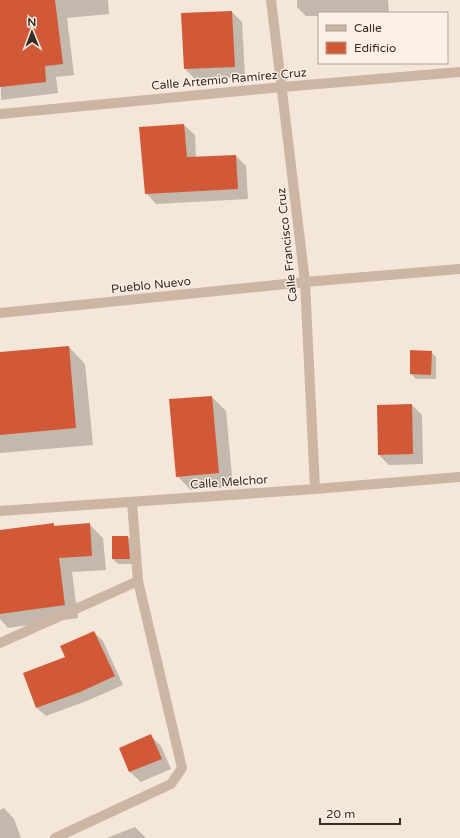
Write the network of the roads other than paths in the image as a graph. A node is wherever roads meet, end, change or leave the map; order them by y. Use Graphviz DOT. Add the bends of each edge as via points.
graph roads {
  1 [pos="271,0"];
  2 [pos="460,72"];
  3 [pos="282,87"];
  4 [pos="0,114"];
  5 [pos="460,269"];
  6 [pos="306,282"];
  7 [pos="0,313"];
  8 [pos="460,477"];
  9 [pos="315,489"];
  10 [pos="132,502"];
  11 [pos="0,511"];
  12 [pos="138,581"];
  13 [pos="0,643"];
  14 [pos="55,838"];
  1 -- 3 [label="street, Calle Francisco Cruz"];
  2 -- 3 [label="street, Calle Artemio Ramírez Cruz"];
  3 -- 4 [label="street, Calle Artemio Ramírez Cruz"];
  3 -- 6 [label="street, Calle Francisco Cruz"];
  5 -- 6 [label="street, Pueblo Nuevo"];
  6 -- 7 [label="street, Pueblo Nuevo"];
  6 -- 9 [label="street, Calle Francisco Cruz"];
  8 -- 9 [label="street, Calle Melchor"];
  9 -- 10 [label="street, Calle Melchor"];
  10 -- 11 [label="street, Calle Melchor"];
  10 -- 12 [label="street"];
  12 -- 13 [label="street"];
  12 -- 14 [label="street" via="182,768 171,784"];
}
